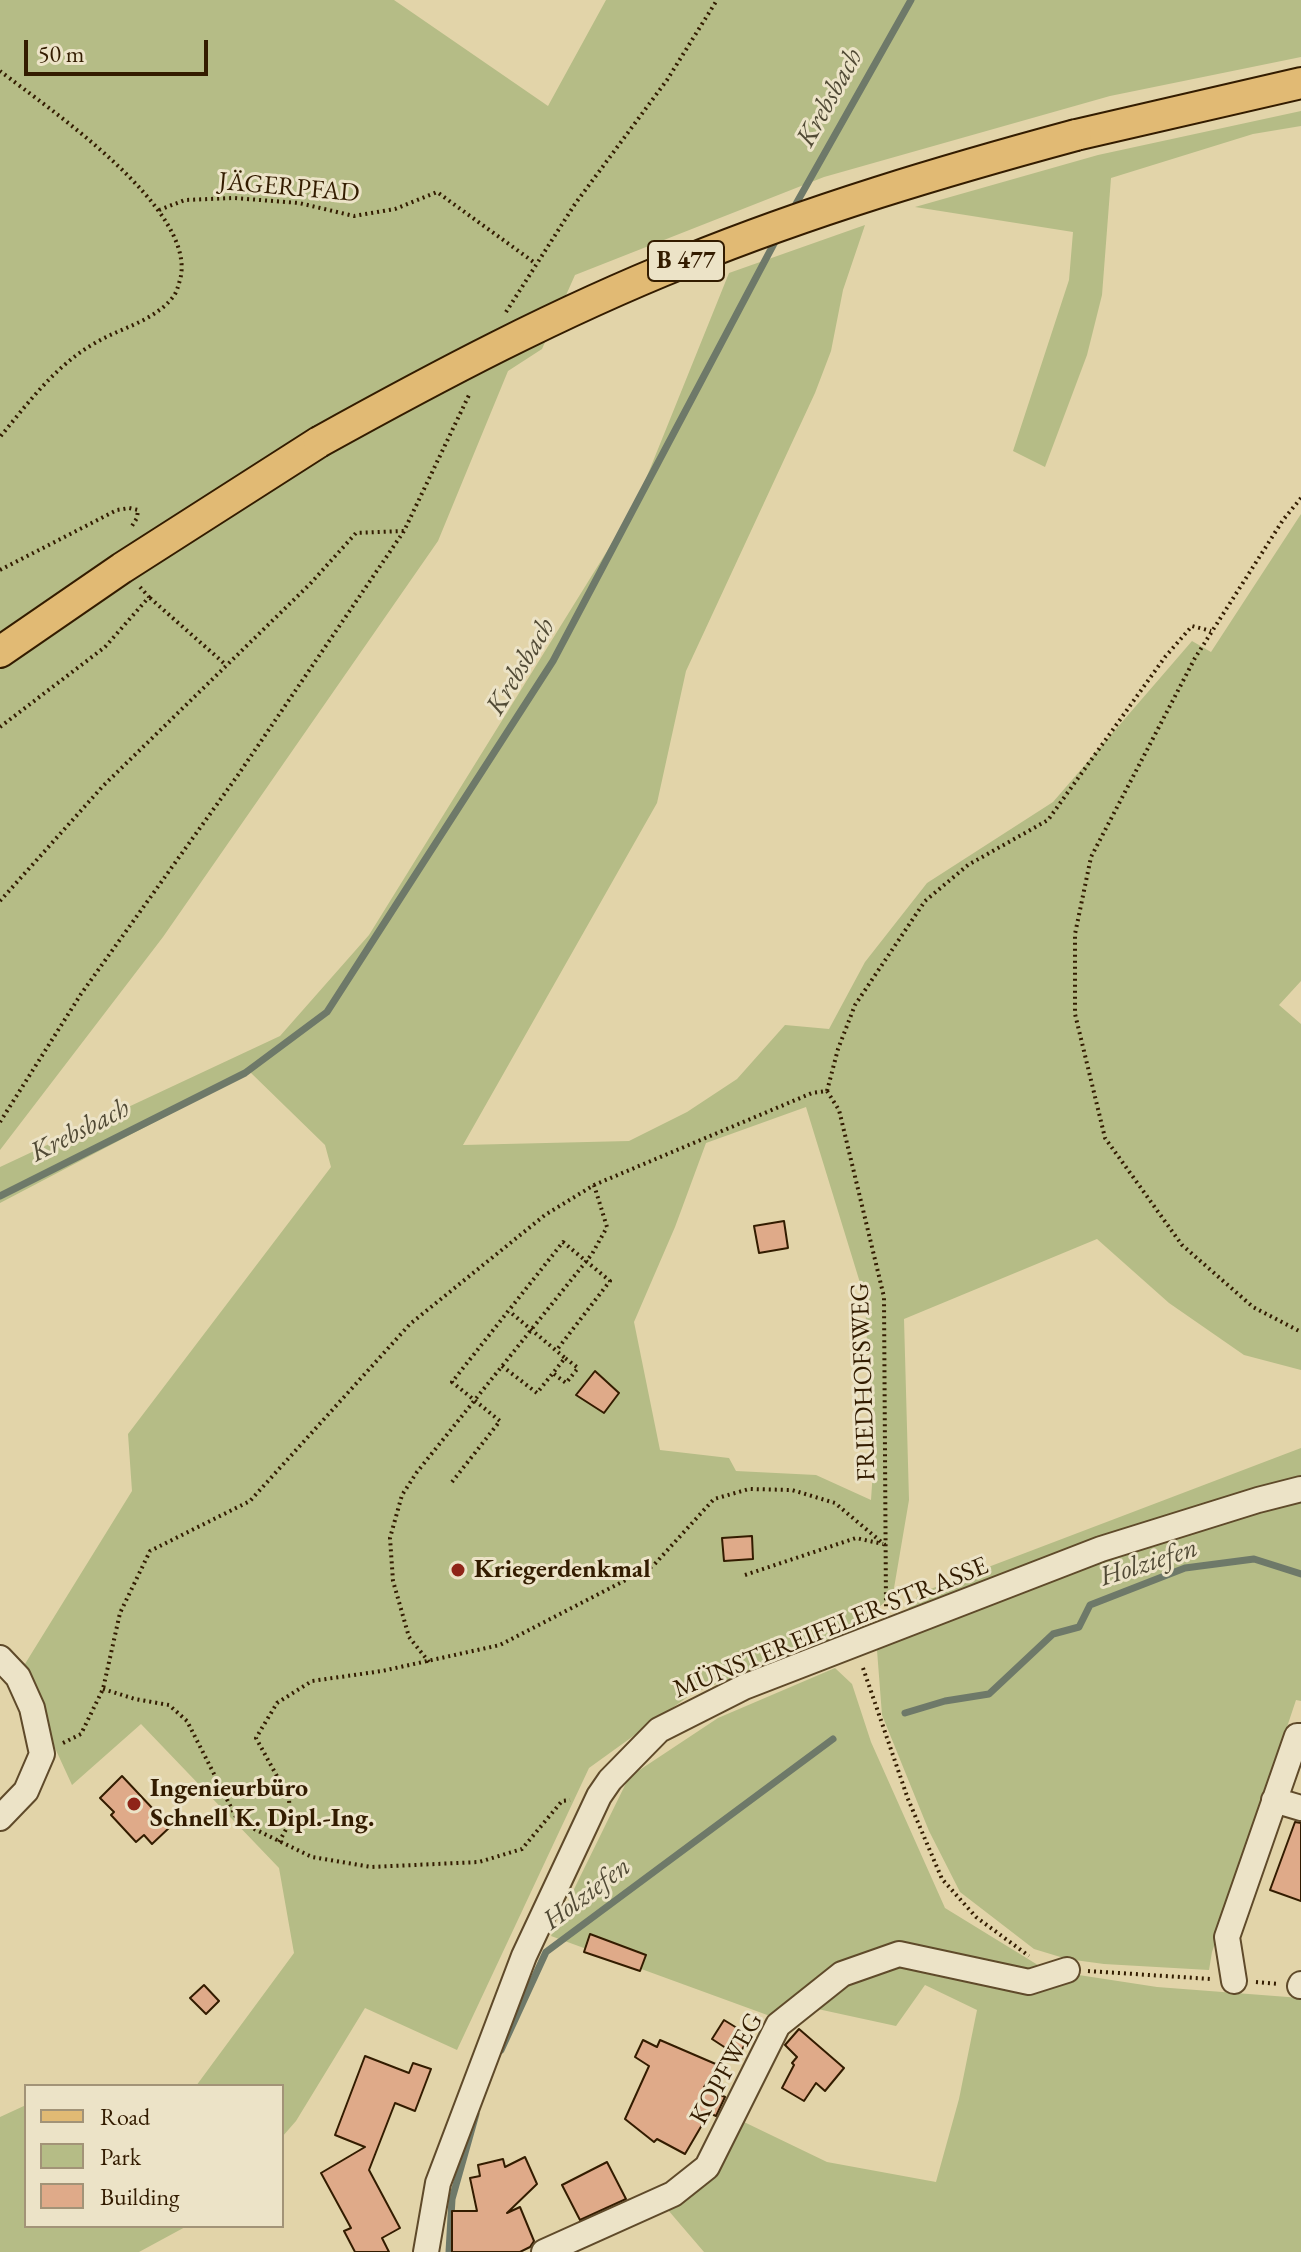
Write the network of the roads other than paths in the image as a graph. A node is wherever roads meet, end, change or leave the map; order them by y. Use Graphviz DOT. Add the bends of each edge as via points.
graph roads {
  1 [pos="1301,83"];
  2 [pos="0,652"];
  3 [pos="1301,1489"];
  4 [pos="0,1658"];
  5 [pos="1301,1736"];
  6 [pos="1274,1800"];
  7 [pos="1301,1808"];
  8 [pos="0,1818"];
  9 [pos="1067,1970"];
  10 [pos="1234,1981"];
  11 [pos="426,2252"];
  12 [pos="544,2252"];
  1 -- 2 [label="main road, B 477, bridge" via="939,172 685,262 503,343 319,442"];
  3 -- 11 [label="street, MÜNSTEREIFELER STRASSE" via="1101,1549 744,1687 659,1730 599,1796 524,1956 438,2183"];
  4 -- 8 [label="street" via="18,1677 42,1754 26,1791"];
  5 -- 6 [label="street"];
  6 -- 7 [label="street"];
  6 -- 10 [label="street" via="1227,1937"];
  9 -- 12 [label="street, KOPFWEG" via="1029,1982 899,1954 842,1974 778,2025 707,2167 673,2194"];
}
